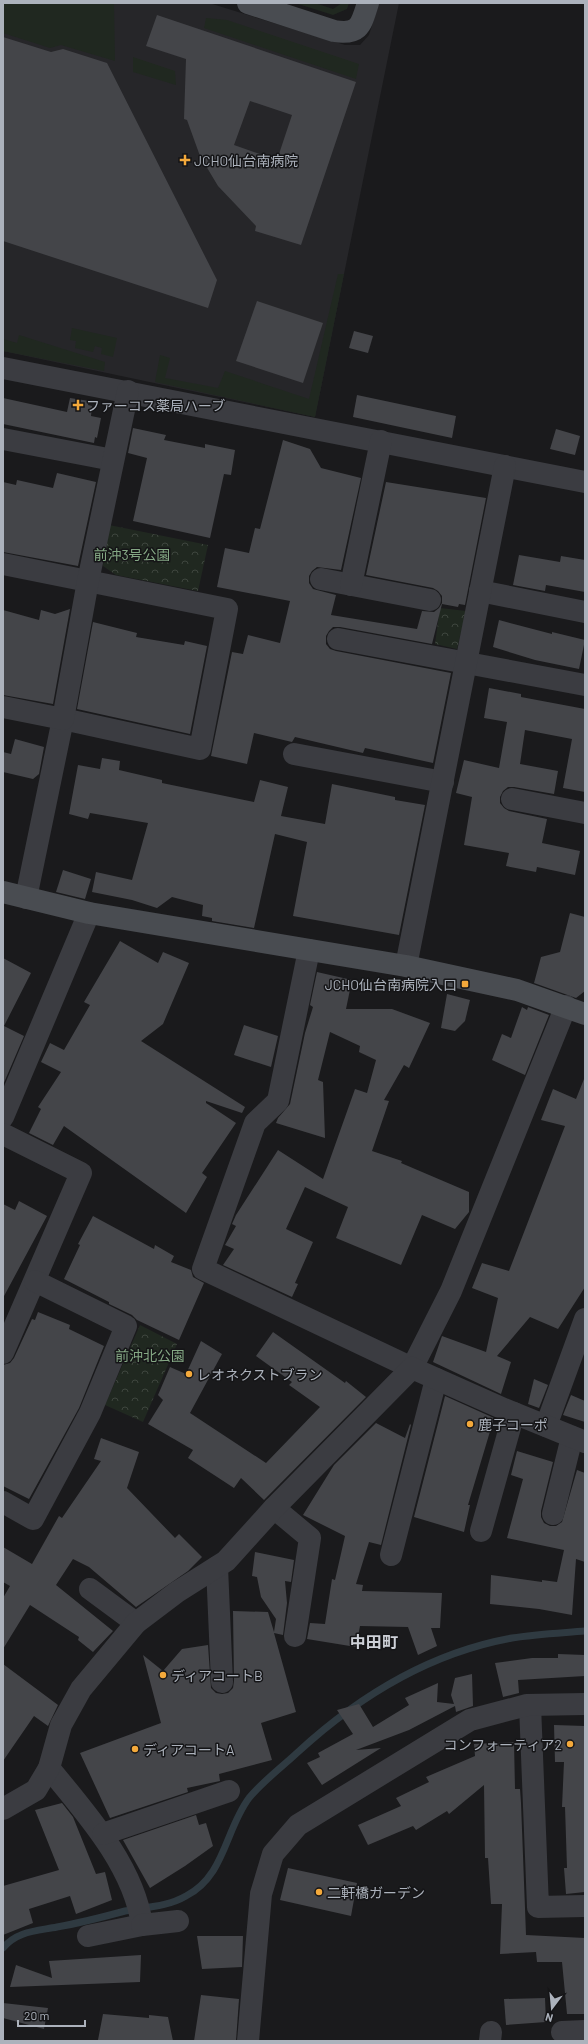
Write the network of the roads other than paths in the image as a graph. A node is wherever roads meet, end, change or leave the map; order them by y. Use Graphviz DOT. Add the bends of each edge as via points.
graph roads {
  1 [pos="248,3"];
  2 [pos="368,3"];
  3 [pos="3,368"];
  4 [pos="128,391"];
  5 [pos="3,438"];
  6 [pos="381,441"];
  7 [pos="113,460"];
  8 [pos="505,466"];
  9 [pos="585,482"];
  10 [pos="3,564"];
  11 [pos="321,579"];
  12 [pos="88,581"];
  13 [pos="351,585"];
  14 [pos="480,591"];
  15 [pos="430,600"];
  16 [pos="585,612"];
  17 [pos="338,639"];
  18 [pos="466,662"];
  19 [pos="585,685"];
  20 [pos="3,707"];
  21 [pos="63,719"];
  22 [pos="294,754"];
  23 [pos="443,782"];
  24 [pos="512,799"];
  25 [pos="585,813"];
  26 [pos="3,892"];
  27 [pos="26,898"];
  28 [pos="89,913"];
  29 [pos="309,950"];
  30 [pos="406,966"];
  31 [pos="576,1010"];
  32 [pos="3,1117"];
  33 [pos="3,1134"];
  34 [pos="35,1281"];
  35 [pos="585,1319"];
  36 [pos="3,1353"];
  37 [pos="412,1368"];
  38 [pos="436,1379"];
  39 [pos="514,1413"];
  40 [pos="546,1426"];
  41 [pos="579,1439"];
  42 [pos="3,1502"];
  43 [pos="274,1508"];
  44 [pos="553,1514"];
  45 [pos="481,1531"];
  46 [pos="391,1556"];
  47 [pos="217,1566"];
  48 [pos="90,1589"];
  49 [pos="136,1623"];
  50 [pos="295,1636"];
  51 [pos="222,1682"];
  52 [pos="585,1704"];
  53 [pos="530,1705"];
  54 [pos="49,1768"];
  55 [pos="229,1791"];
  56 [pos="3,1809"];
  57 [pos="103,1834"];
  58 [pos="585,1906"];
  59 [pos="140,1916"];
  60 [pos="178,1921"];
  61 [pos="88,1936"];
  62 [pos="585,2031"];
  63 [pos="562,2032"];
  64 [pos="248,2041"];
  1 -- 2 [label="street" via="345,33 354,31 361,24"];
  3 -- 4 [label="street"];
  4 -- 6 [label="street"];
  4 -- 7 [label="street"];
  5 -- 7 [label="street"];
  6 -- 8 [label="street"];
  6 -- 13 [label="street"];
  7 -- 12 [label="street"];
  8 -- 9 [label="street"];
  8 -- 14 [label="street"];
  10 -- 12 [label="street"];
  11 -- 13 [label="street"];
  12 -- 21 [label="street"];
  12 -- 21 [label="street" via="227,609 200,749"];
  13 -- 15 [label="street"];
  14 -- 16 [label="street"];
  14 -- 18 [label="street"];
  17 -- 18 [label="street"];
  18 -- 19 [label="street"];
  18 -- 23 [label="street"];
  20 -- 21 [label="street"];
  21 -- 27 [label="street"];
  22 -- 23 [label="street"];
  23 -- 30 [label="street"];
  24 -- 25 [label="street"];
  26 -- 27 [label="street"];
  27 -- 28 [label="street"];
  28 -- 29 [label="street"];
  28 -- 32 [label="street"];
  29 -- 30 [label="street"];
  29 -- 37 [label="street" via="278,1101 255,1123 203,1269"];
  30 -- 31 [label="street" via="517,990"];
  31 -- 37 [label="street" via="451,1291"];
  33 -- 34 [label="street" via="81,1173"];
  34 -- 36 [label="street"];
  34 -- 42 [label="street" via="126,1326 90,1414 33,1519"];
  35 -- 40 [label="street"];
  37 -- 38 [label="street"];
  37 -- 43 [label="street"];
  38 -- 39 [label="street"];
  38 -- 46 [label="street"];
  39 -- 40 [label="street"];
  39 -- 45 [label="street"];
  40 -- 41 [label="street"];
  41 -- 44 [label="street"];
  43 -- 47 [label="street" via="226,1561"];
  43 -- 50 [label="street" via="310,1538"];
  47 -- 49 [label="street"];
  47 -- 51 [label="street"];
  48 -- 49 [label="street"];
  49 -- 54 [label="street" via="81,1689 61,1725"];
  52 -- 53 [label="street"];
  53 -- 58 [label="street" via="538,1907"];
  53 -- 64 [label="street" via="470,1720 298,1825 273,1854 261,1894"];
  54 -- 56 [label="street" via="36,1790"];
  54 -- 57 [label="street"];
  55 -- 57 [label="street"];
  57 -- 59 [label="street"];
  59 -- 60 [label="street"];
  59 -- 61 [label="street"];
  62 -- 63 [label="street"];
}
